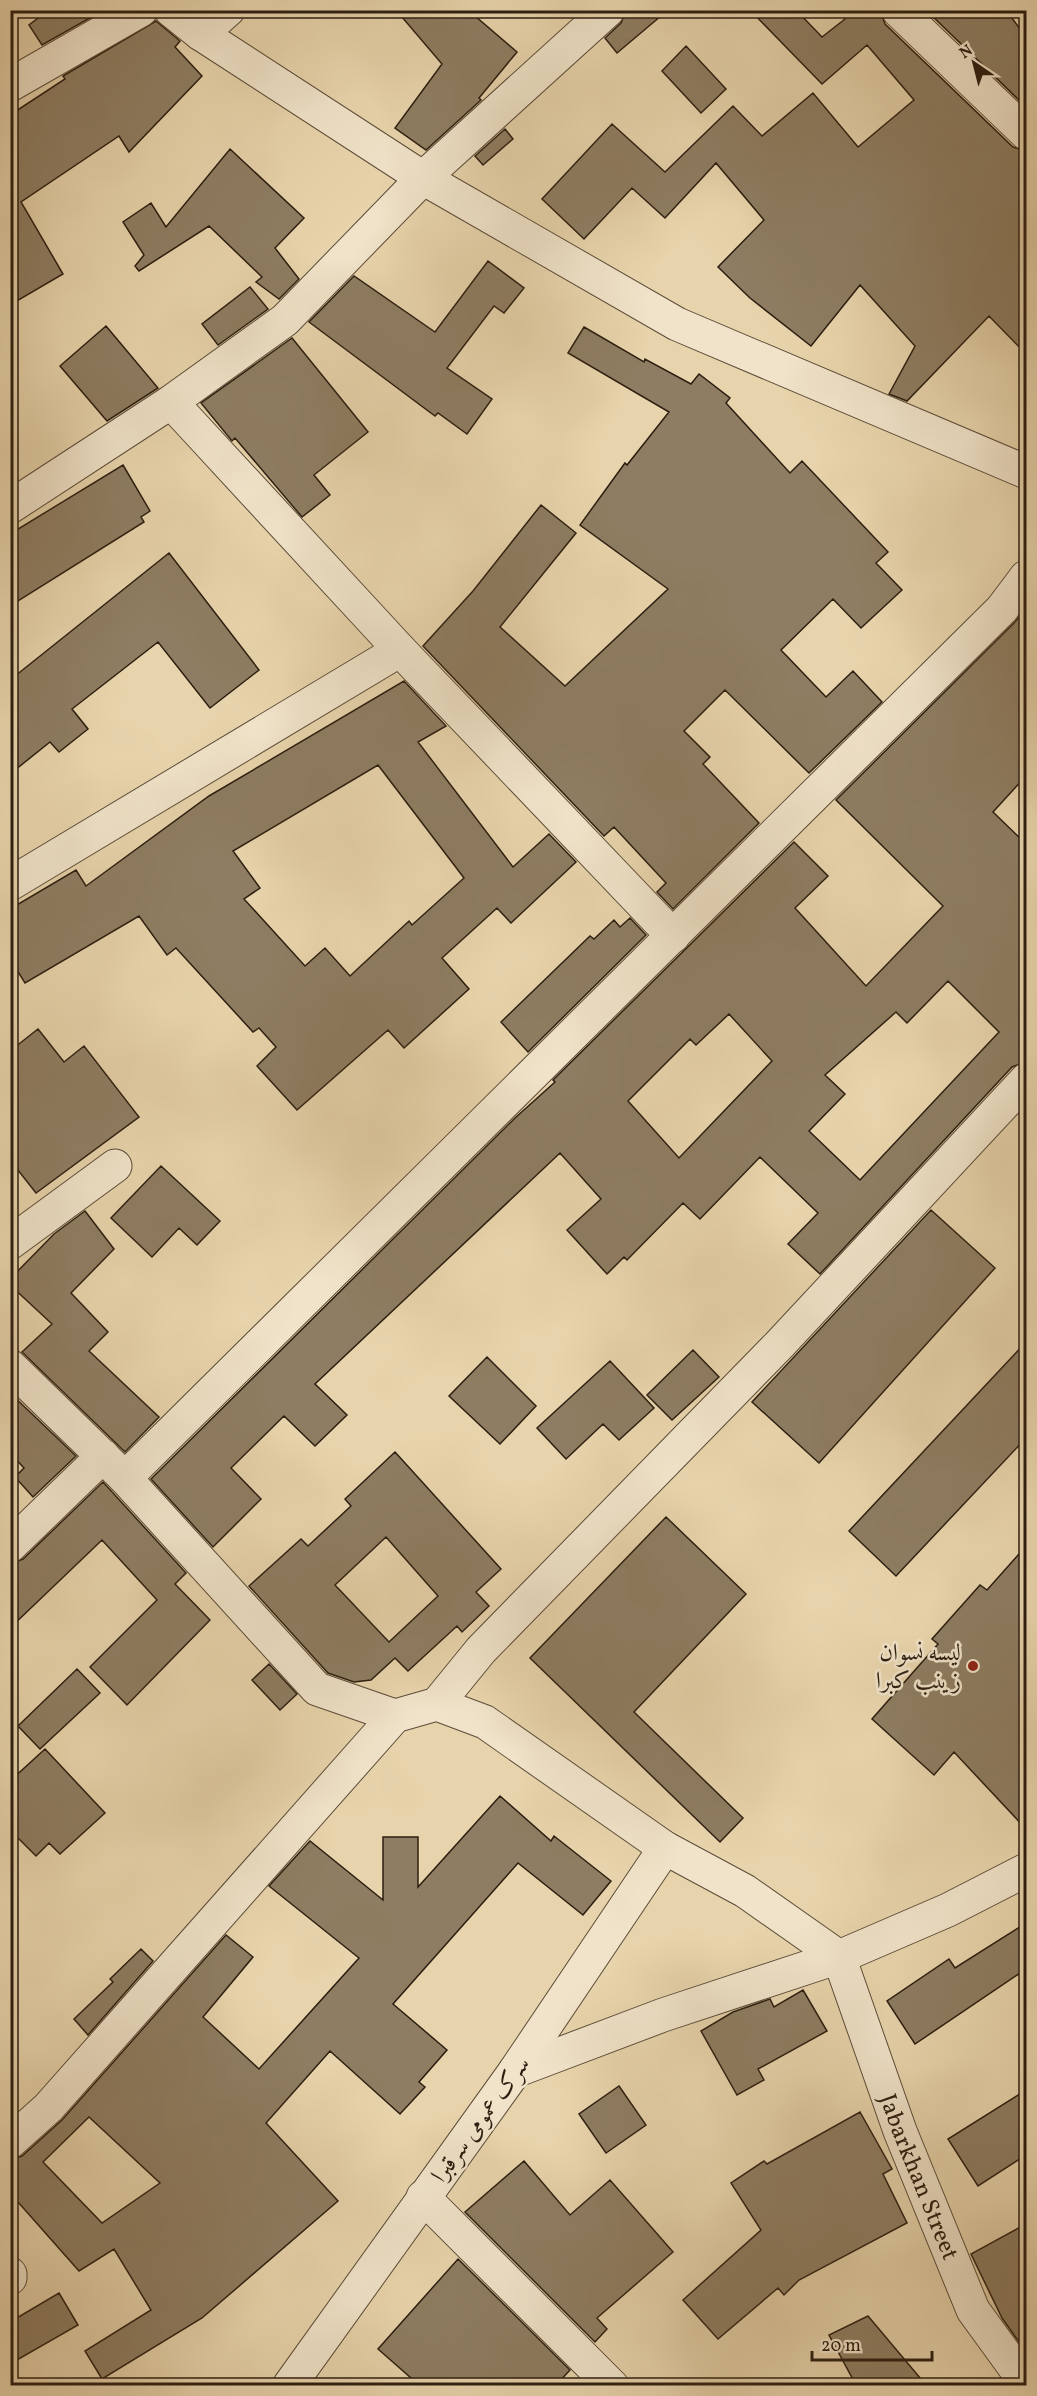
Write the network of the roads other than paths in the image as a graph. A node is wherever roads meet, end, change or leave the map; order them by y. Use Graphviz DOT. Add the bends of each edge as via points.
graph roads {
  1 [pos="141,10"];
  2 [pos="171,10"];
  3 [pos="228,10"];
  4 [pos="608,10"];
  5 [pos="898,10"];
  6 [pos="201,34"];
  7 [pos="10,85"];
  8 [pos="1026,133"];
  9 [pos="423,178"];
  10 [pos="171,402"];
  11 [pos="1026,472"];
  12 [pos="10,507"];
  13 [pos="1026,577"];
  14 [pos="400,650"];
  15 [pos="10,884"];
  16 [pos="673,936"];
  17 [pos="1026,1080"];
  18 [pos="115,1166"];
  19 [pos="10,1243"];
  20 [pos="10,1366"];
  21 [pos="114,1467"];
  22 [pos="10,1546"];
  23 [pos="437,1704"];
  24 [pos="395,1716"];
  25 [pos="665,1848"];
  26 [pos="1026,1870"];
  27 [pos="838,1957"];
  28 [pos="515,2071"];
  29 [pos="10,2142"];
  30 [pos="423,2197"];
  31 [pos="1026,2383"];
  32 [pos="289,2385"];
  33 [pos="612,2385"];
  1 -- 7 [label="street"];
  2 -- 6 [label="street"];
  3 -- 6 [label="street"];
  4 -- 9 [label="street"];
  5 -- 8 [label="street"];
  6 -- 9 [label="street"];
  9 -- 10 [label="street" via="285,320"];
  9 -- 11 [label="street" via="677,324"];
  10 -- 12 [label="street"];
  10 -- 14 [label="street"];
  13 -- 16 [label="street" via="1002,609"];
  14 -- 15 [label="street"];
  14 -- 16 [label="street"];
  16 -- 21 [label="street"];
  17 -- 23 [label="street" via="780,1344 481,1650"];
  18 -- 19 [label="street"];
  20 -- 21 [label="street"];
  21 -- 22 [label="street"];
  21 -- 24 [label="street" via="317,1689"];
  23 -- 24 [label="street"];
  23 -- 25 [label="street" via="485,1722"];
  24 -- 29 [label="street" via="48,2108"];
  25 -- 27 [label="street" via="745,1891"];
  25 -- 28 [label="street, سرک عمومی سرقبرا"];
  26 -- 27 [label="street" via="948,1910"];
  27 -- 28 [label="street" via="663,2015"];
  27 -- 31 [label="street, Jabarkhan Street" via="900,2131 973,2310"];
  28 -- 30 [label="street, سرک عمومی سرقبرا"];
  30 -- 32 [label="street, سرک عمومی سرقبرا"];
  30 -- 33 [label="street"];
}
